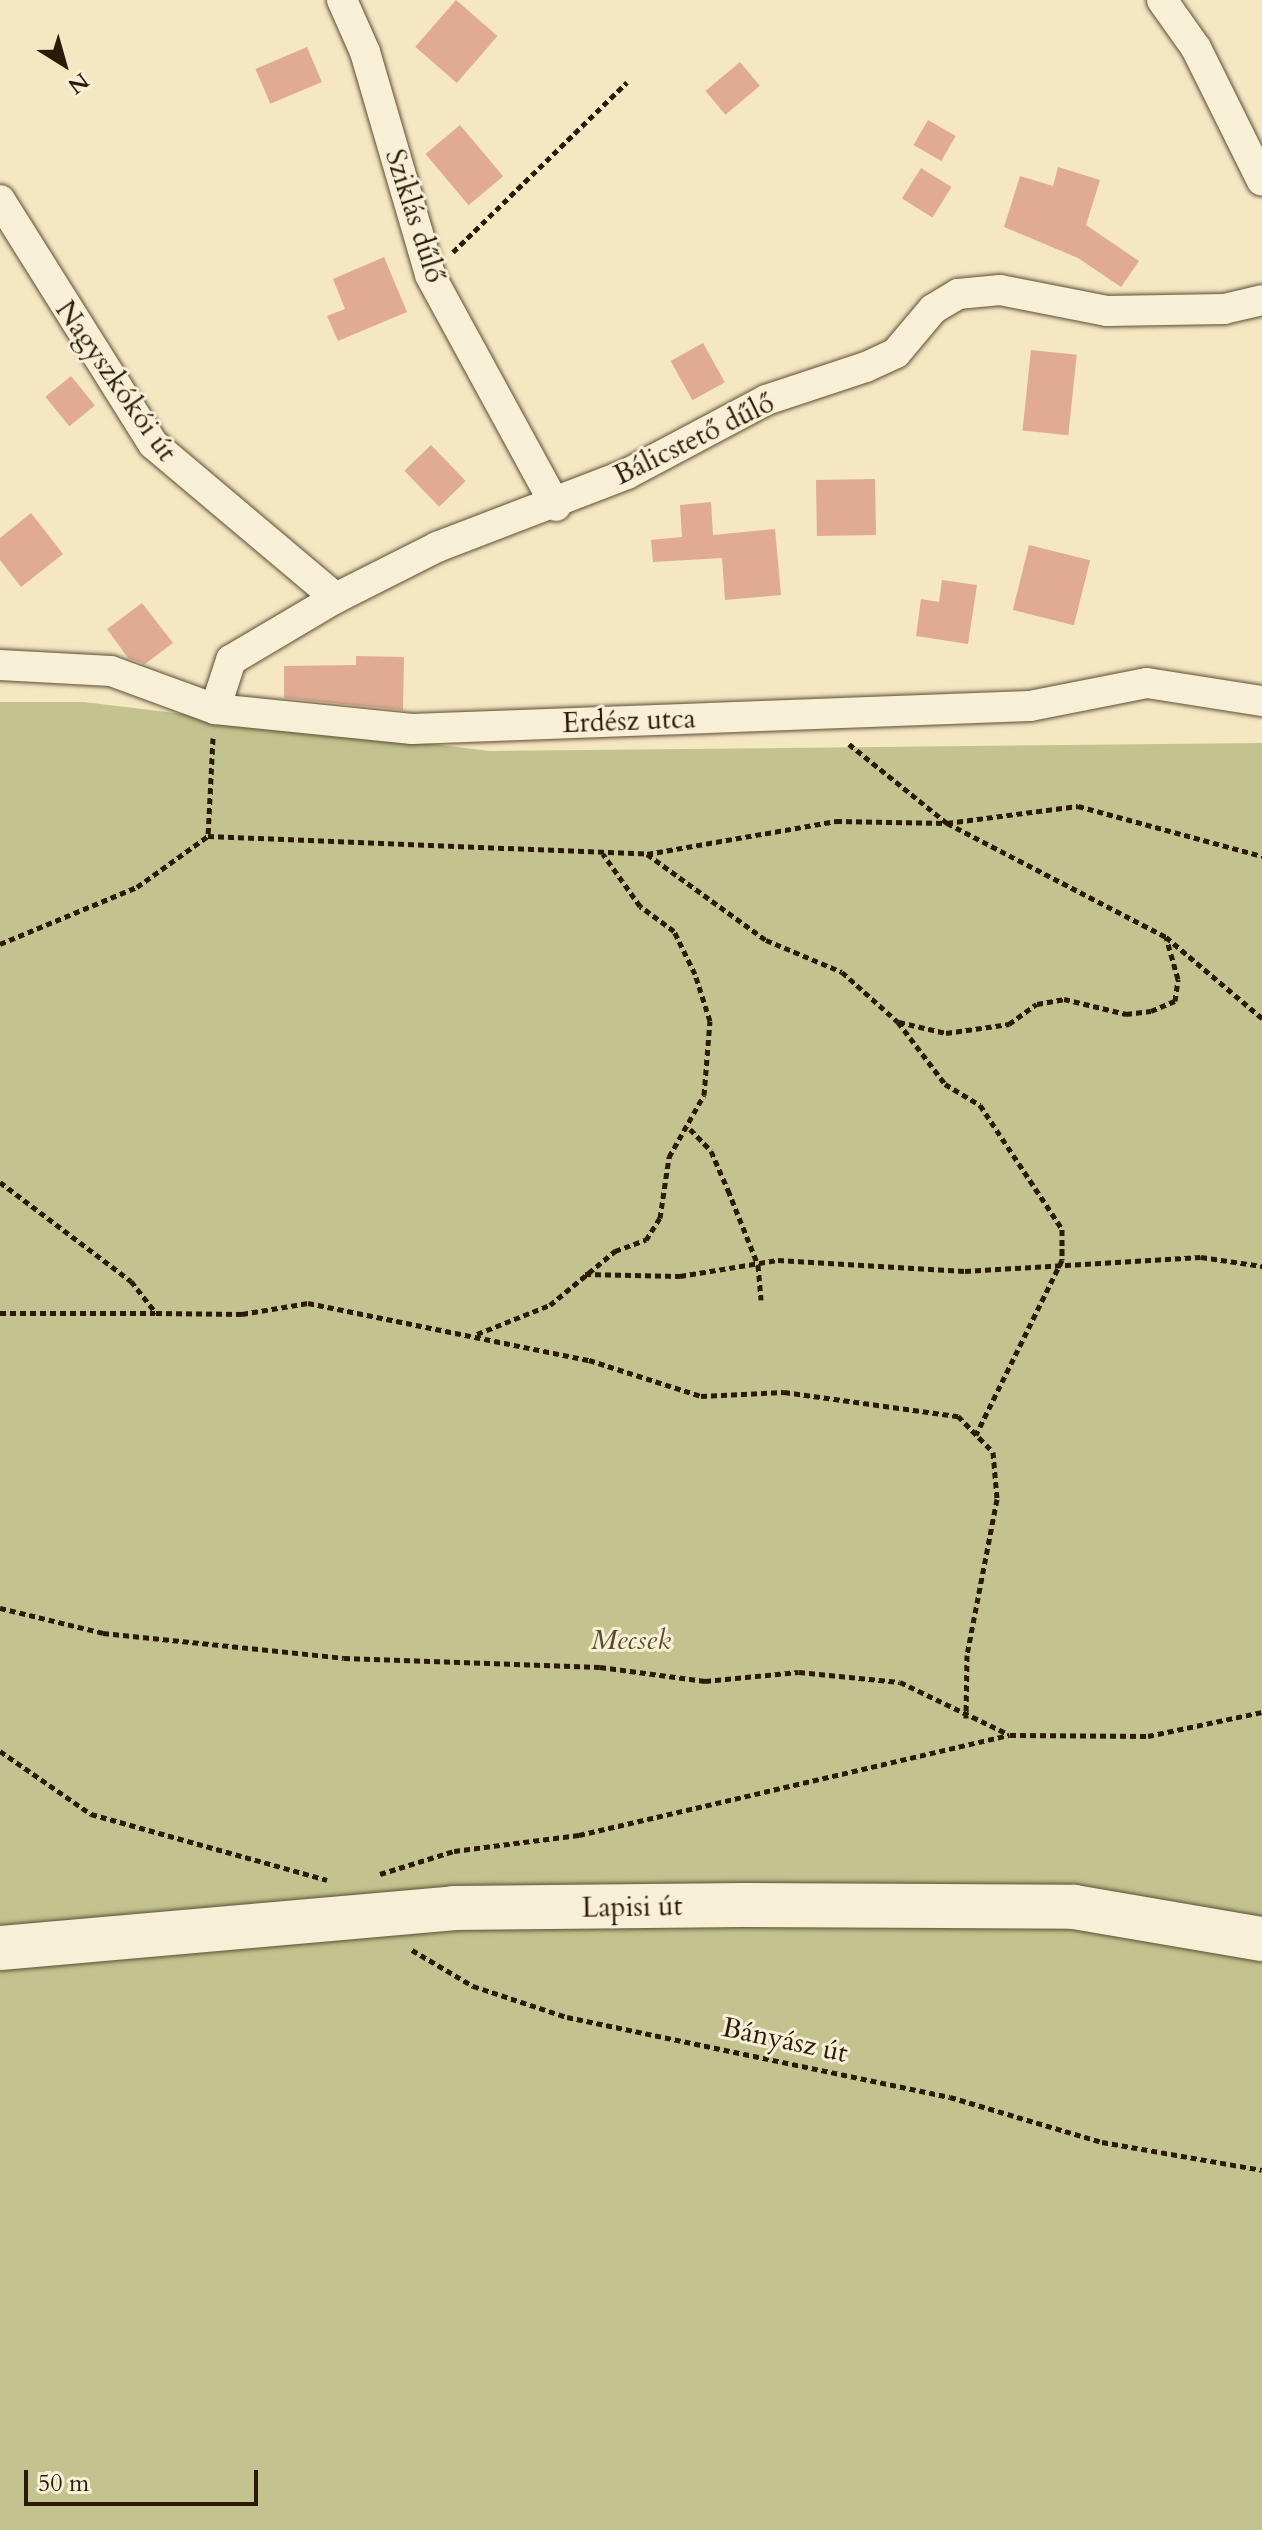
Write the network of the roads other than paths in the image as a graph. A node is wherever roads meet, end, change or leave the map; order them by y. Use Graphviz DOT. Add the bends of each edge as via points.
graph roads {
  1 [pos="342,0"];
  2 [pos="1162,0"];
  3 [pos="1262,181"];
  4 [pos="0,200"];
  5 [pos="1262,300"];
  6 [pos="556,506"];
  7 [pos="336,598"];
  8 [pos="0,665"];
  9 [pos="1262,701"];
  10 [pos="215,709"];
  11 [pos="1262,1939"];
  12 [pos="0,1948"];
  1 -- 6 [label="street, Sziklás dűlő" via="365,52 430,275"];
  2 -- 3 [label="street" via="1196,48"];
  4 -- 7 [label="street, Nagyszkókói út" via="153,444"];
  5 -- 6 [label="street, Bálicstető dűlő" via="1224,309 1107,311 1000,290 958,294 933,309 896,353 766,400"];
  6 -- 7 [label="street, Bálicstető dűlő" via="437,547"];
  7 -- 10 [label="street, Bálicstető dűlő" via="231,660"];
  8 -- 10 [label="street, Erdész utca" via="111,671"];
  9 -- 10 [label="street, Erdész utca" via="1147,683 1030,706 412,729"];
  11 -- 12 [label="street, Lapisi út" via="1074,1907 453,1908 366,1895"];
}
